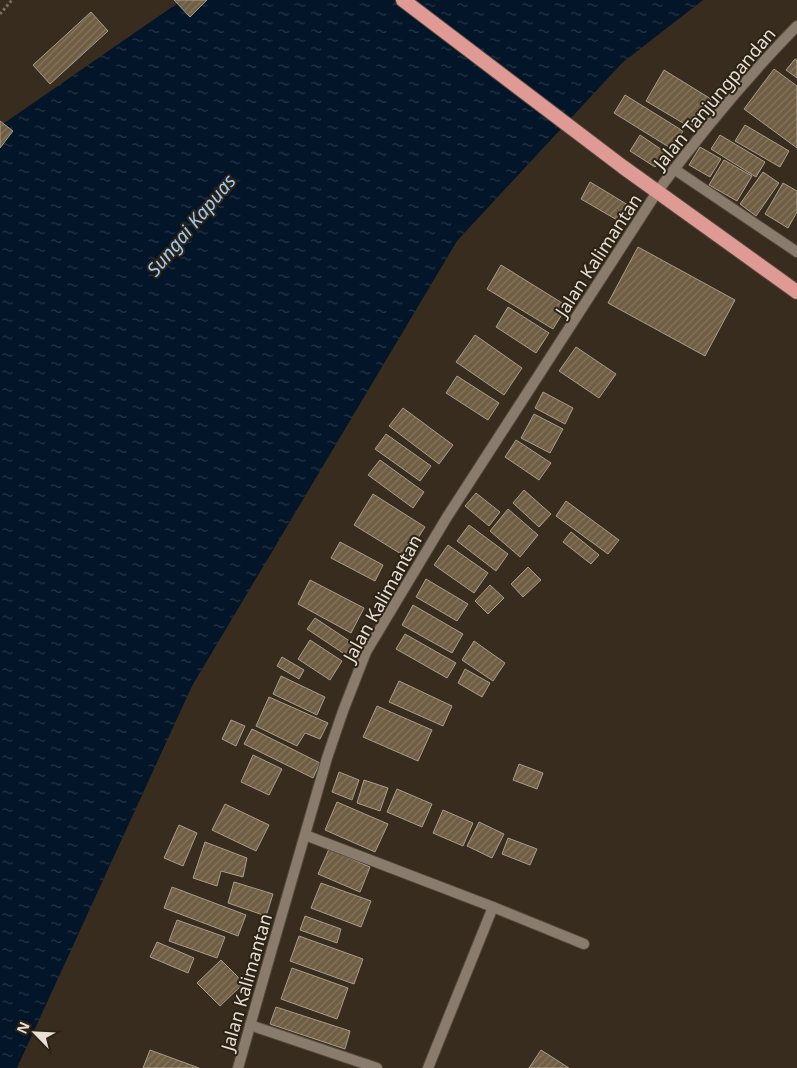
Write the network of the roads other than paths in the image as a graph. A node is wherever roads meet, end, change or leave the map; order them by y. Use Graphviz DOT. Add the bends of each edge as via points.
graph roads {
  1 [pos="404,0"];
  2 [pos="797,26"];
  3 [pos="674,169"];
  4 [pos="658,192"];
  5 [pos="797,252"];
  6 [pos="797,292"];
  7 [pos="305,835"];
  8 [pos="493,907"];
  9 [pos="584,944"];
  10 [pos="250,1025"];
  11 [pos="238,1068"];
  12 [pos="377,1068"];
  13 [pos="428,1068"];
  1 -- 4 [label="highway"];
  2 -- 3 [label="street, Jalan Tanjungpandan" via="735,93"];
  3 -- 4 [label="street, Jalan Tanjungpandan"];
  3 -- 5 [label="street"];
  4 -- 6 [label="highway"];
  4 -- 7 [label="street, Jalan Kalimantan" via="447,517 366,652 327,758"];
  7 -- 8 [label="street"];
  7 -- 10 [label="street, Jalan Kalimantan"];
  8 -- 9 [label="street"];
  8 -- 13 [label="street"];
  10 -- 11 [label="street, Jalan Kalimantan"];
  10 -- 12 [label="street"];
}
